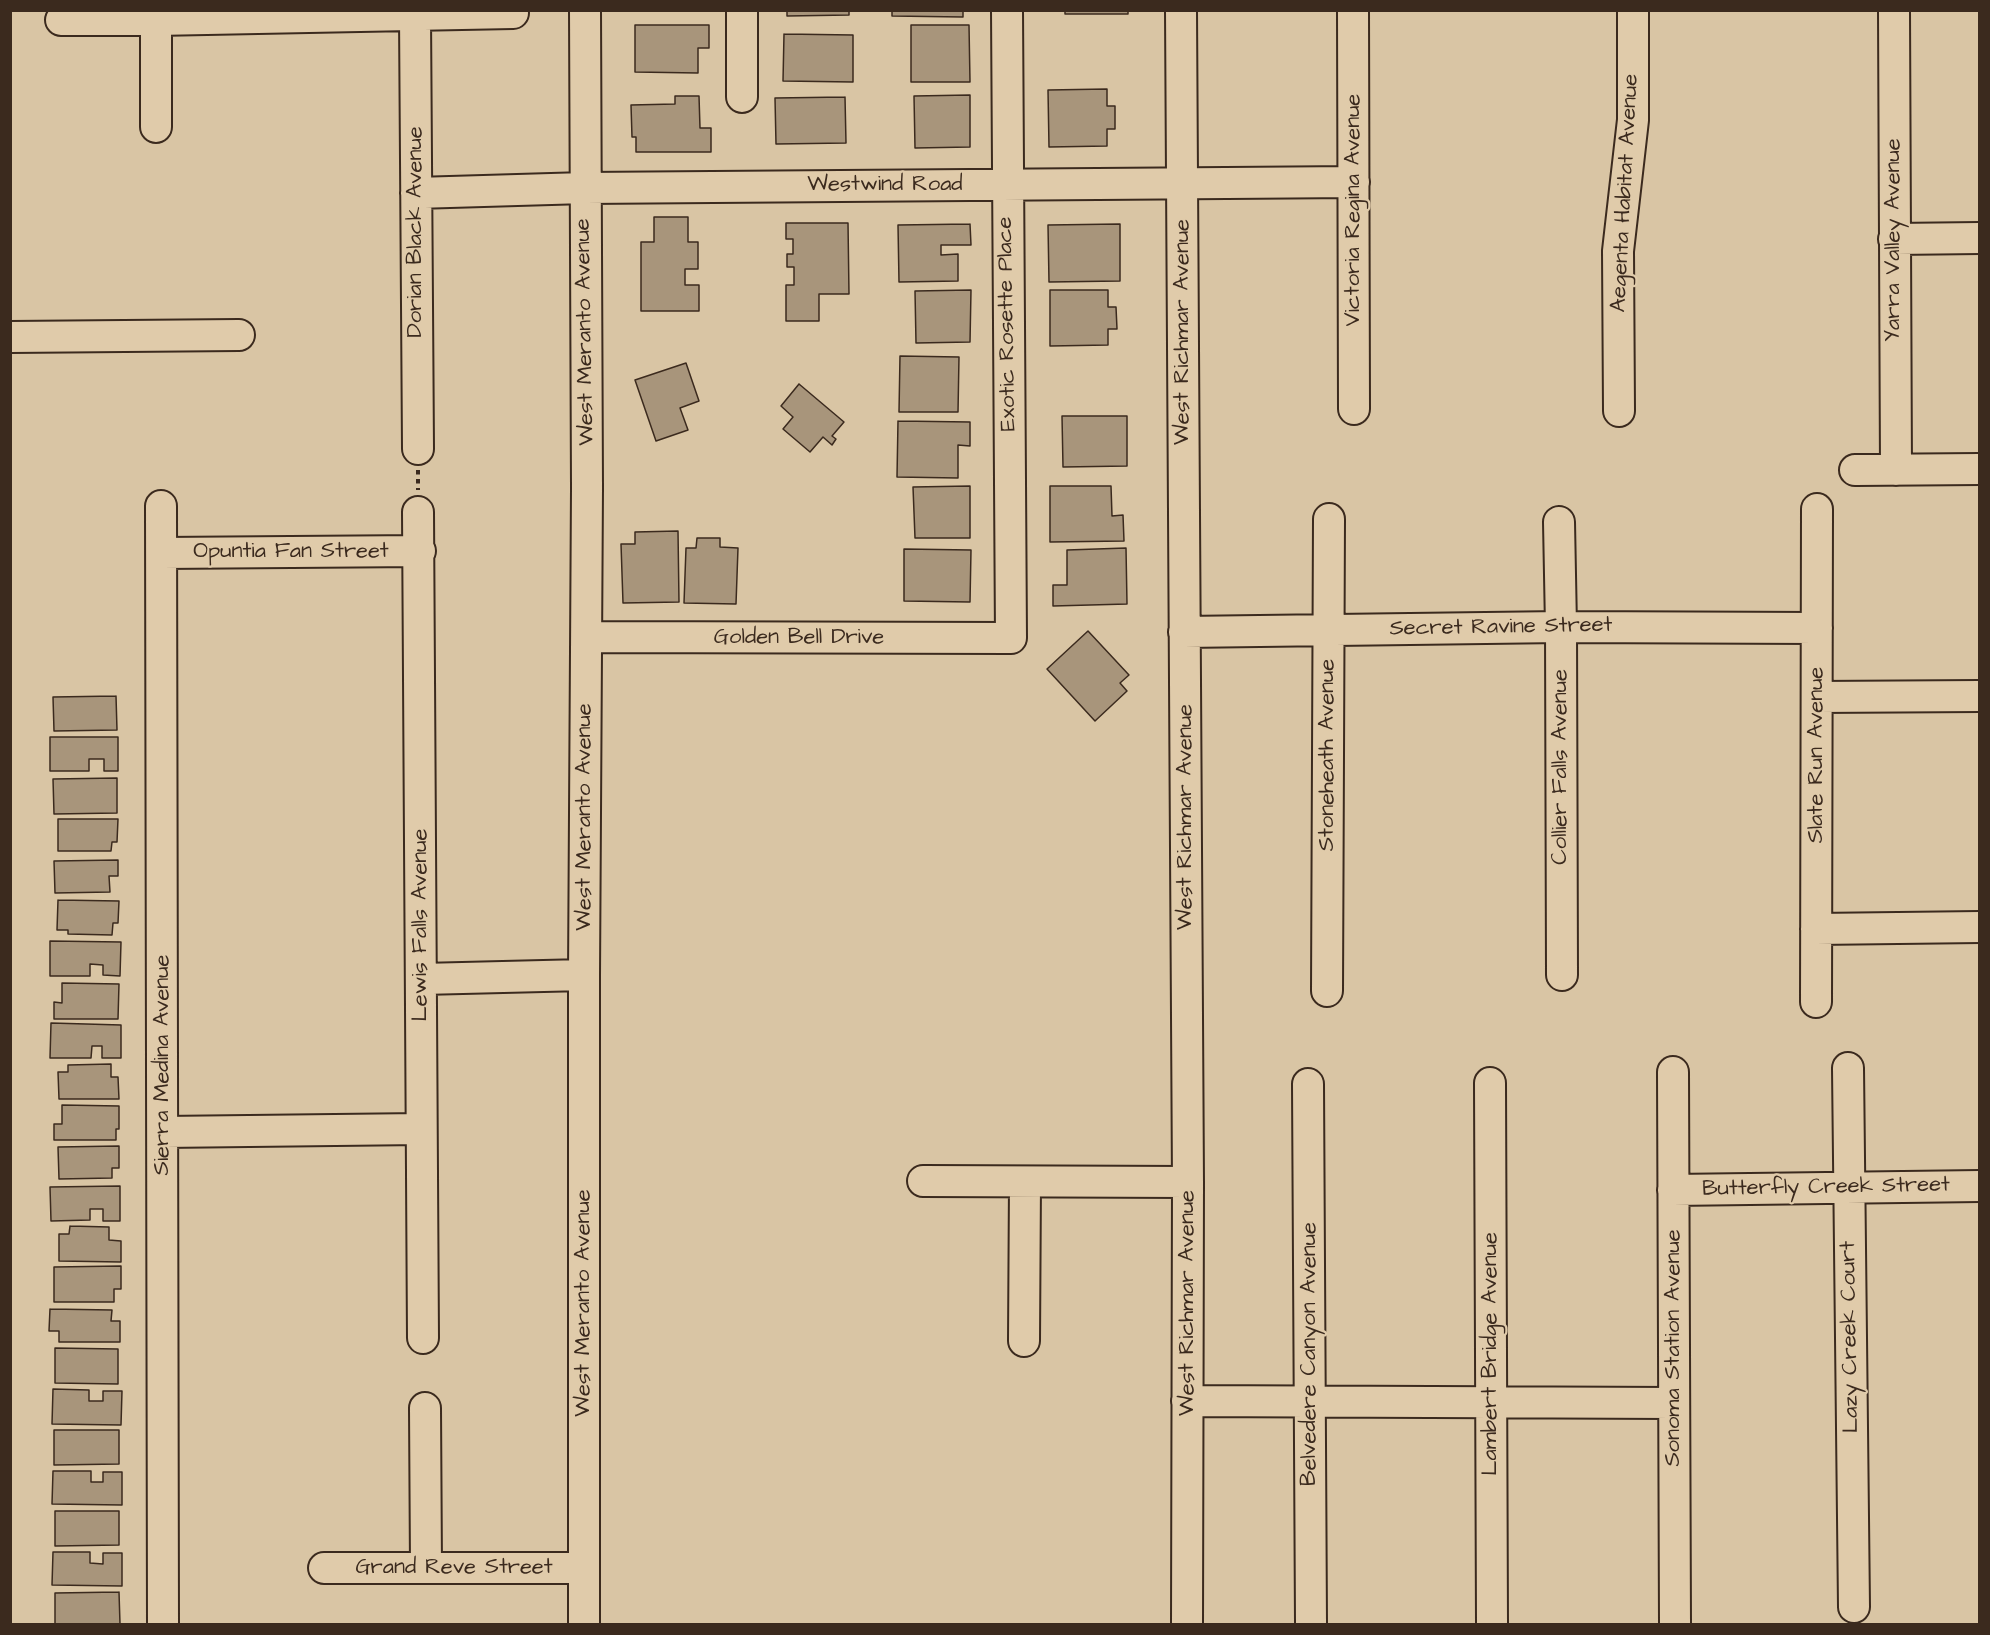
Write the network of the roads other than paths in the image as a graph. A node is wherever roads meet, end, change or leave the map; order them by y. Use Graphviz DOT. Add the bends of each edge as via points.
graph roads {
  1 [pos="585,10"];
  2 [pos="742,10"];
  3 [pos="1007,10"];
  4 [pos="1181,10"];
  5 [pos="1353,10"];
  6 [pos="1633,10"];
  7 [pos="1894,10"];
  8 [pos="513,13"];
  9 [pos="415,16"];
  10 [pos="61,20"];
  11 [pos="156,20"];
  12 [pos="742,97"];
  13 [pos="156,127"];
  14 [pos="1182,182"];
  15 [pos="1354,182"];
  16 [pos="1007,184"];
  17 [pos="585,188"];
  18 [pos="416,193"];
  19 [pos="1980,238"];
  20 [pos="1894,239"];
  21 [pos="239,335"];
  22 [pos="10,337"];
  23 [pos="1354,409"];
  24 [pos="1619,411"];
  25 [pos="418,448"];
  26 [pos="1855,470"];
  27 [pos="1896,470"];
  28 [pos="1980,470"];
  29 [pos="161,506"];
  30 [pos="1817,509"];
  31 [pos="418,512"];
  32 [pos="1329,519"];
  33 [pos="1559,522"];
  34 [pos="420,551"];
  35 [pos="162,553"];
  36 [pos="1561,627"];
  37 [pos="1817,628"];
  38 [pos="1328,630"];
  39 [pos="1184,632"];
  40 [pos="587,637"];
  41 [pos="1011,638"];
  42 [pos="1980,696"];
  43 [pos="1817,697"];
  44 [pos="1980,927"];
  45 [pos="1816,929"];
  46 [pos="584,975"];
  47 [pos="1562,975"];
  48 [pos="422,979"];
  49 [pos="1327,991"];
  50 [pos="1816,1002"];
  51 [pos="1848,1068"];
  52 [pos="1672,1072"];
  53 [pos="1490,1083"];
  54 [pos="1308,1084"];
  55 [pos="421,1129"];
  56 [pos="163,1132"];
  57 [pos="923,1181"];
  58 [pos="1025,1182"];
  59 [pos="1188,1182"];
  60 [pos="1980,1186"];
  61 [pos="1850,1188"];
  62 [pos="1673,1190"];
  63 [pos="423,1338"];
  64 [pos="1024,1341"];
  65 [pos="1187,1401"];
  66 [pos="1310,1402"];
  67 [pos="1491,1402"];
  68 [pos="1674,1403"];
  69 [pos="425,1408"];
  70 [pos="324,1568"];
  71 [pos="426,1568"];
  72 [pos="583,1568"];
  73 [pos="1854,1607"];
  74 [pos="163,1624"];
  75 [pos="584,1624"];
  76 [pos="1187,1624"];
  77 [pos="1311,1624"];
  78 [pos="1492,1624"];
  79 [pos="1675,1624"];
  1 -- 17 [label="street, West Meranto Avenue"];
  2 -- 12 [label="street"];
  3 -- 16 [label="street, Exotic Rosette Place"];
  4 -- 14 [label="street, West Richmar Avenue"];
  5 -- 15 [label="street, Victoria Regina Avenue"];
  6 -- 24 [label="street, Aegenta Habitat Avenue" via="1633,120 1618,251"];
  7 -- 20 [label="street, Yarra Valley Avenue"];
  8 -- 9 [label="street"];
  9 -- 11 [label="street"];
  9 -- 18 [label="street, Dorian Black Avenue"];
  10 -- 11 [label="street"];
  11 -- 13 [label="street"];
  14 -- 15 [label="street, Westwind Road"];
  14 -- 16 [label="street, Westwind Road"];
  14 -- 39 [label="street, West Richmar Avenue"];
  15 -- 23 [label="street, Victoria Regina Avenue"];
  16 -- 17 [label="street, Westwind Road"];
  16 -- 41 [label="street, Exotic Rosette Place"];
  17 -- 18 [label="street, Westwind Road"];
  17 -- 40 [label="street, West Meranto Avenue"];
  18 -- 25 [label="street, Dorian Black Avenue"];
  19 -- 20 [label="street"];
  20 -- 27 [label="street, Yarra Valley Avenue"];
  21 -- 22 [label="street"];
  26 -- 27 [label="street"];
  27 -- 28 [label="street"];
  29 -- 35 [label="street, Sierra Medina Avenue"];
  30 -- 37 [label="street, Slate Run Avenue"];
  31 -- 34 [label="street, Lewis Falls Avenue"];
  32 -- 38 [label="street, Stoneheath Avenue"];
  33 -- 36 [label="street, Collier Falls Avenue"];
  34 -- 35 [label="street, Opuntia Fan Street"];
  34 -- 48 [label="street, Lewis Falls Avenue"];
  35 -- 56 [label="street, Sierra Medina Avenue"];
  36 -- 37 [label="street, Secret Ravine Street"];
  36 -- 38 [label="street, Secret Ravine Street"];
  36 -- 47 [label="street, Collier Falls Avenue"];
  37 -- 43 [label="street, Slate Run Avenue"];
  38 -- 39 [label="street, Secret Ravine Street"];
  38 -- 49 [label="street, Stoneheath Avenue"];
  39 -- 59 [label="street, West Richmar Avenue"];
  40 -- 41 [label="street, Golden Bell Drive"];
  40 -- 46 [label="street, West Meranto Avenue"];
  42 -- 43 [label="street"];
  43 -- 45 [label="street, Slate Run Avenue"];
  44 -- 45 [label="street"];
  45 -- 50 [label="street, Slate Run Avenue"];
  46 -- 48 [label="street"];
  46 -- 72 [label="street, West Meranto Avenue"];
  48 -- 55 [label="street, Lewis Falls Avenue"];
  51 -- 61 [label="street, Lazy Creek Court"];
  52 -- 62 [label="street, Sonoma Station Avenue"];
  53 -- 67 [label="street, Lambert Bridge Avenue"];
  54 -- 66 [label="street, Belvedere Canyon Avenue"];
  55 -- 56 [label="street"];
  55 -- 63 [label="street, Lewis Falls Avenue"];
  56 -- 74 [label="street, Sierra Medina Avenue"];
  57 -- 58 [label="street"];
  58 -- 59 [label="street"];
  58 -- 64 [label="street"];
  59 -- 65 [label="street, West Richmar Avenue"];
  60 -- 61 [label="street, Butterfly Creek Street"];
  61 -- 62 [label="street, Butterfly Creek Street"];
  61 -- 73 [label="street, Lazy Creek Court"];
  62 -- 68 [label="street, Sonoma Station Avenue"];
  65 -- 66 [label="street"];
  65 -- 76 [label="street, West Richmar Avenue"];
  66 -- 67 [label="street"];
  66 -- 77 [label="street, Belvedere Canyon Avenue"];
  67 -- 68 [label="street"];
  67 -- 78 [label="street, Lambert Bridge Avenue"];
  68 -- 79 [label="street, Sonoma Station Avenue"];
  69 -- 71 [label="street"];
  70 -- 71 [label="street, Grand Reve Street"];
  71 -- 72 [label="street, Grand Reve Street"];
  72 -- 75 [label="street, West Meranto Avenue"];
}
